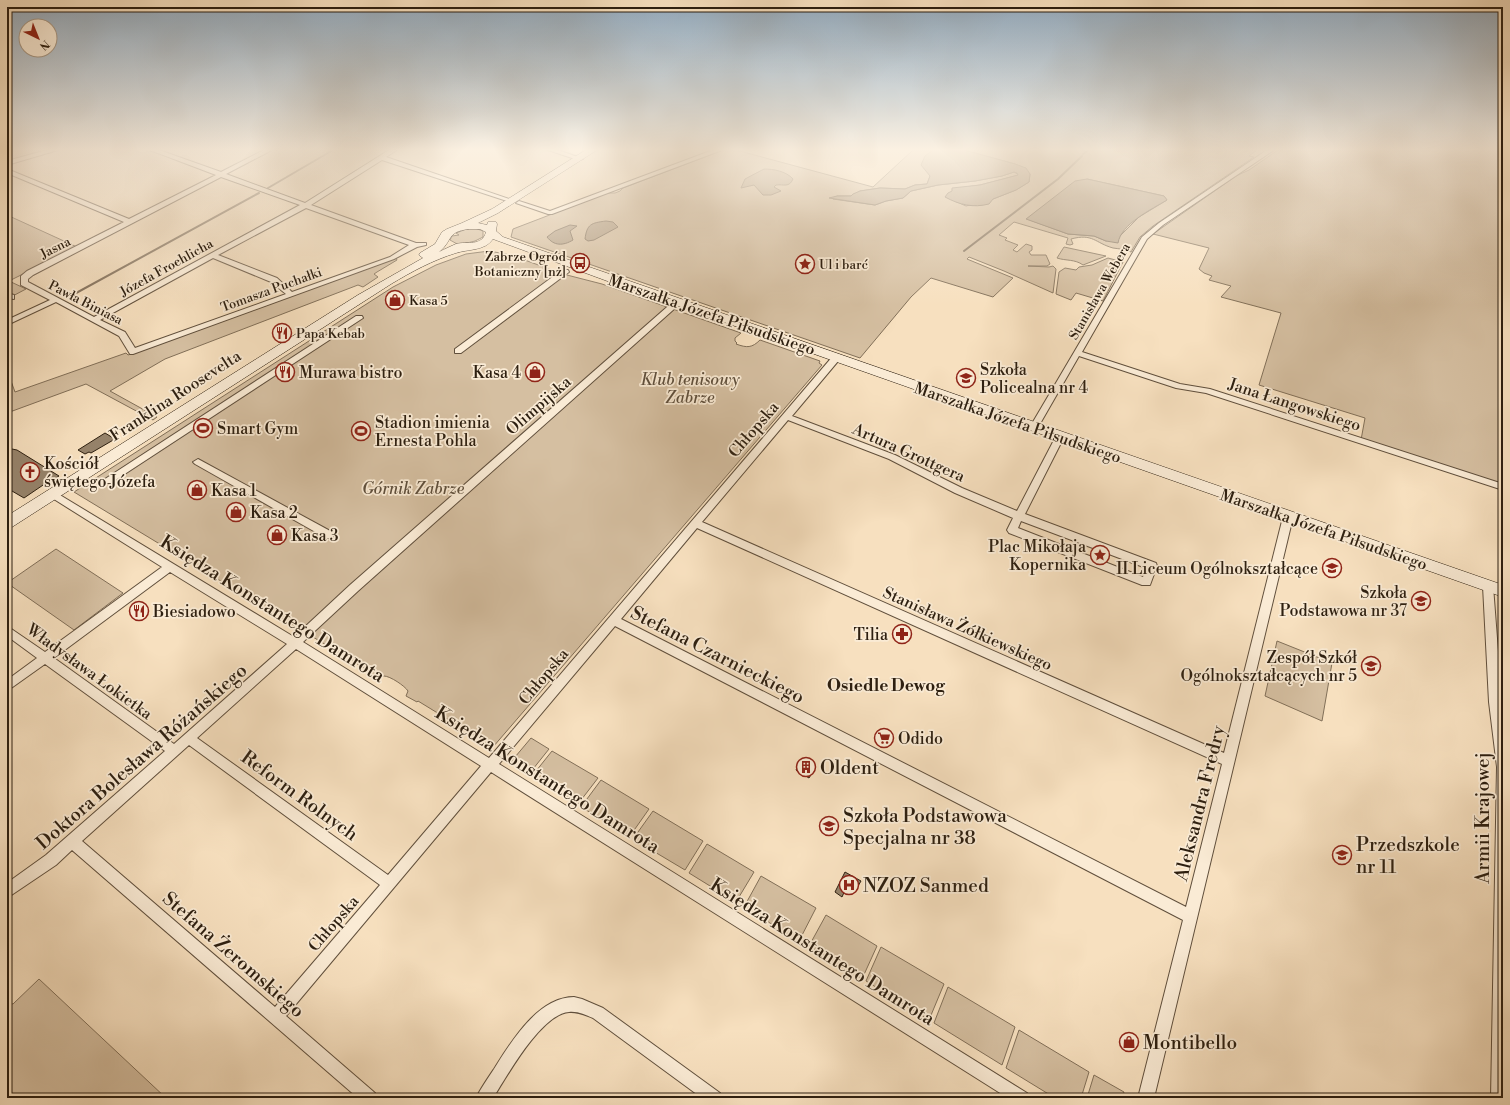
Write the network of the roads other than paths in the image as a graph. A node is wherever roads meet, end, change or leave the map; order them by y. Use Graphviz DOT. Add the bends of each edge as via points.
graph roads {
  1 [pos="81,202"];
  2 [pos="170,202"];
  3 [pos="295,202"];
  4 [pos="310,202"];
  5 [pos="515,202"];
  6 [pos="578,202"];
  7 [pos="1195,202"];
  8 [pos="304,205"];
  9 [pos="130,222"];
  10 [pos="462,227"];
  11 [pos="491,232"];
  12 [pos="443,239"];
  13 [pos="424,244"];
  14 [pos="416,245"];
  15 [pos="471,246"];
  16 [pos="533,251"];
  17 [pos="212,255"];
  18 [pos="565,272"];
  19 [pos="23,280"];
  20 [pos="290,294"];
  21 [pos="362,297"];
  22 [pos="55,300"];
  23 [pos="678,302"];
  24 [pos="359,318"];
  25 [pos="94,320"];
  26 [pos="7,323"];
  27 [pos="458,351"];
  28 [pos="133,352"];
  29 [pos="1077,353"];
  30 [pos="836,358"];
  31 [pos="787,417"];
  32 [pos="1034,427"];
  33 [pos="1060,437"];
  34 [pos="198,462"];
  35 [pos="108,481"];
  36 [pos="1503,487"];
  37 [pos="52,494"];
  38 [pos="1019,515"];
  39 [pos="1288,517"];
  40 [pos="7,523"];
  41 [pos="695,523"];
  42 [pos="329,535"];
  43 [pos="170,567"];
  44 [pos="1488,586"];
  45 [pos="1503,591"];
  46 [pos="613,620"];
  47 [pos="7,630"];
  48 [pos="295,643"];
  49 [pos="45,658"];
  50 [pos="7,686"];
  51 [pos="188,738"];
  52 [pos="174,751"];
  53 [pos="1228,761"];
  54 [pos="489,766"];
  55 [pos="72,841"];
  56 [pos="390,884"];
  57 [pos="7,891"];
  58 [pos="1191,917"];
  59 [pos="276,1017"];
  60 [pos="370,1098"];
  61 [pos="484,1098"];
  62 [pos="716,1098"];
  63 [pos="1022,1098"];
  64 [pos="1146,1098"];
  65 [pos="1499,1098"];
  1 -- 9 [label="street"];
  2 -- 9 [label="street, Jasna"];
  3 -- 8 [label="street"];
  4 -- 8 [label="street, Józefa Froehlicha"];
  5 -- 6 [label="street" via="550,212"];
  5 -- 10 [label="street"];
  5 -- 11 [label="street" via="494,221"];
  7 -- 29 [label="street, Stanisława Webera" via="1144,238"];
  8 -- 14 [label="street"];
  8 -- 17 [label="street, Józefa Froehlicha"];
  9 -- 19 [label="street, Jasna" via="30,273"];
  10 -- 11 [label="street, Marszałka Józefa Piłsudskiego" via="476,226"];
  10 -- 12 [label="street, Franklina Roosevelta" via="450,231"];
  11 -- 15 [label="street" via="487,240"];
  11 -- 16 [label="street, Marszałka Józefa Piłsudskiego" via="496,238"];
  12 -- 15 [label="street" via="451,246"];
  12 -- 21 [label="street, Franklina Roosevelta" via="439,247 399,269"];
  13 -- 14 [label="street"];
  14 -- 20 [label="street, Tomasza Puchałki" via="392,258"];
  15 -- 16 [label="street, Marszałka Józefa Piłsudskiego" via="499,245"];
  15 -- 21 [label="street, Franklina Roosevelta" via="454,250 414,267"];
  16 -- 23 [label="street, Marszałka Józefa Piłsudskiego"];
  17 -- 20 [label="street" via="274,280"];
  17 -- 25 [label="street, Józefa Froehlicha"];
  18 -- 27 [label="street"];
  19 -- 22 [label="street, Pawła Biniasa" via="24,283"];
  20 -- 28 [label="street, Tomasza Puchałki"];
  21 -- 37 [label="street, Franklina Roosevelta"];
  22 -- 25 [label="street, Pawła Biniasa"];
  22 -- 26 [label="street"];
  23 -- 30 [label="street, Marszałka Józefa Piłsudskiego"];
  23 -- 48 [label="street, Olimpijska"];
  24 -- 35 [label="street"];
  25 -- 28 [label="street, Pawła Biniasa" via="122,334"];
  29 -- 32 [label="street, Stanisława Webera"];
  29 -- 36 [label="street, Jana Łangowskiego" via="1179,386 1207,391"];
  30 -- 31 [label="street, Chłopska"];
  30 -- 32 [label="street, Marszałka Józefa Piłsudskiego"];
  31 -- 38 [label="street, Artura Grottgera" via="886,455 967,494"];
  31 -- 41 [label="street, Chłopska"];
  32 -- 33 [label="street, Marszałka Józefa Piłsudskiego"];
  33 -- 38 [label="street"];
  33 -- 39 [label="street, Marszałka Józefa Piłsudskiego"];
  34 -- 42 [label="street"];
  37 -- 40 [label="street, Franklina Roosevelta"];
  37 -- 43 [label="street, Księdza Konstantego Damrota"];
  38 -- 38 [label="street" via="1152,566 1146,582 1012,530"];
  39 -- 44 [label="street, Marszałka Józefa Piłsudskiego"];
  39 -- 53 [label="street, Aleksandra Fredry"];
  41 -- 46 [label="street, Chłopska"];
  41 -- 53 [label="street, Stanisława Żółkiewskiego"];
  43 -- 48 [label="street, Księdza Konstantego Damrota"];
  43 -- 49 [label="street"];
  44 -- 45 [label="street, Marszałka Józefa Piłsudskiego"];
  44 -- 65 [label="street, Armii Krajowej" via="1495,702 1503,767"];
  46 -- 54 [label="street, Chłopska"];
  46 -- 58 [label="street, Stefana Czarnieckiego"];
  47 -- 49 [label="street, Władysława Łokietka"];
  48 -- 51 [label="street, Doktora Bolesława Różańskiego"];
  48 -- 54 [label="street, Księdza Konstantego Damrota"];
  49 -- 50 [label="street"];
  49 -- 52 [label="street, Władysława Łokietka"];
  51 -- 52 [label="street, Doktora Bolesława Różańskiego"];
  51 -- 56 [label="street, Reform Rolnych"];
  52 -- 55 [label="street, Doktora Bolesława Różańskiego"];
  53 -- 58 [label="street, Aleksandra Fredry"];
  54 -- 56 [label="street, Chłopska"];
  54 -- 63 [label="street, Księdza Konstantego Damrota"];
  55 -- 57 [label="street, Doktora Bolesława Różańskiego" via="40,869"];
  55 -- 59 [label="street, Stefana Żeromskiego"];
  56 -- 59 [label="street, Chłopska"];
  58 -- 64 [label="street, Aleksandra Fredry"];
  59 -- 60 [label="street, Stefana Żeromskiego"];
  61 -- 62 [label="street" via="536,1023 549,1012 566,1005 581,1005 598,1013"];
}
